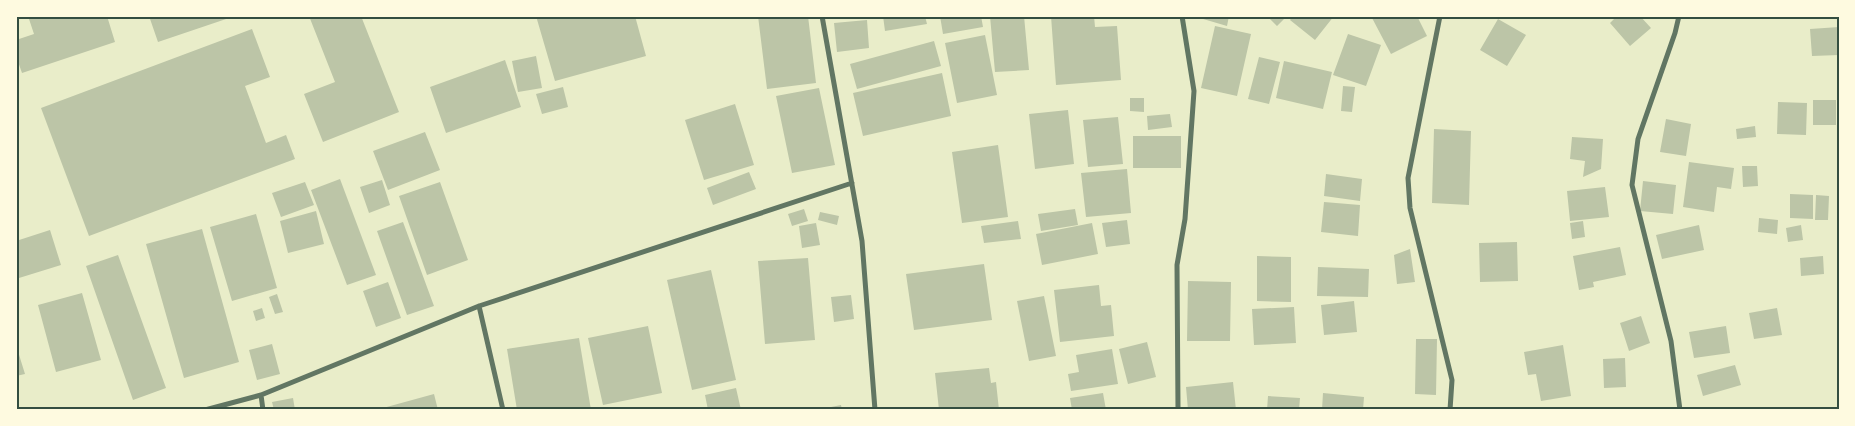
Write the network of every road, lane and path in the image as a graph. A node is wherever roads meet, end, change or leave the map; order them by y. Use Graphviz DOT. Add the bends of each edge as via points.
graph roads {
  1 [pos="822,16"];
  2 [pos="1182,16"];
  3 [pos="1440,16"];
  4 [pos="1679,16"];
  5 [pos="852,183"];
  6 [pos="479,306"];
  7 [pos="261,395"];
  8 [pos="205,410"];
  9 [pos="263,410"];
  10 [pos="503,410"];
  11 [pos="876,410"];
  12 [pos="1178,410"];
  13 [pos="1450,410"];
  14 [pos="1680,410"];
  1 -- 5 [label="street"];
  2 -- 12 [label="street" via="1194,91 1185,219 1177,265"];
  3 -- 13 [label="street" via="1408,178 1410,208 1452,380"];
  4 -- 14 [label="street" via="1638,139 1632,185 1671,341"];
  5 -- 6 [label="street"];
  5 -- 11 [label="street" via="862,242"];
  6 -- 7 [label="street"];
  6 -- 10 [label="street"];
  7 -- 8 [label="street"];
  7 -- 9 [label="street"];
}
